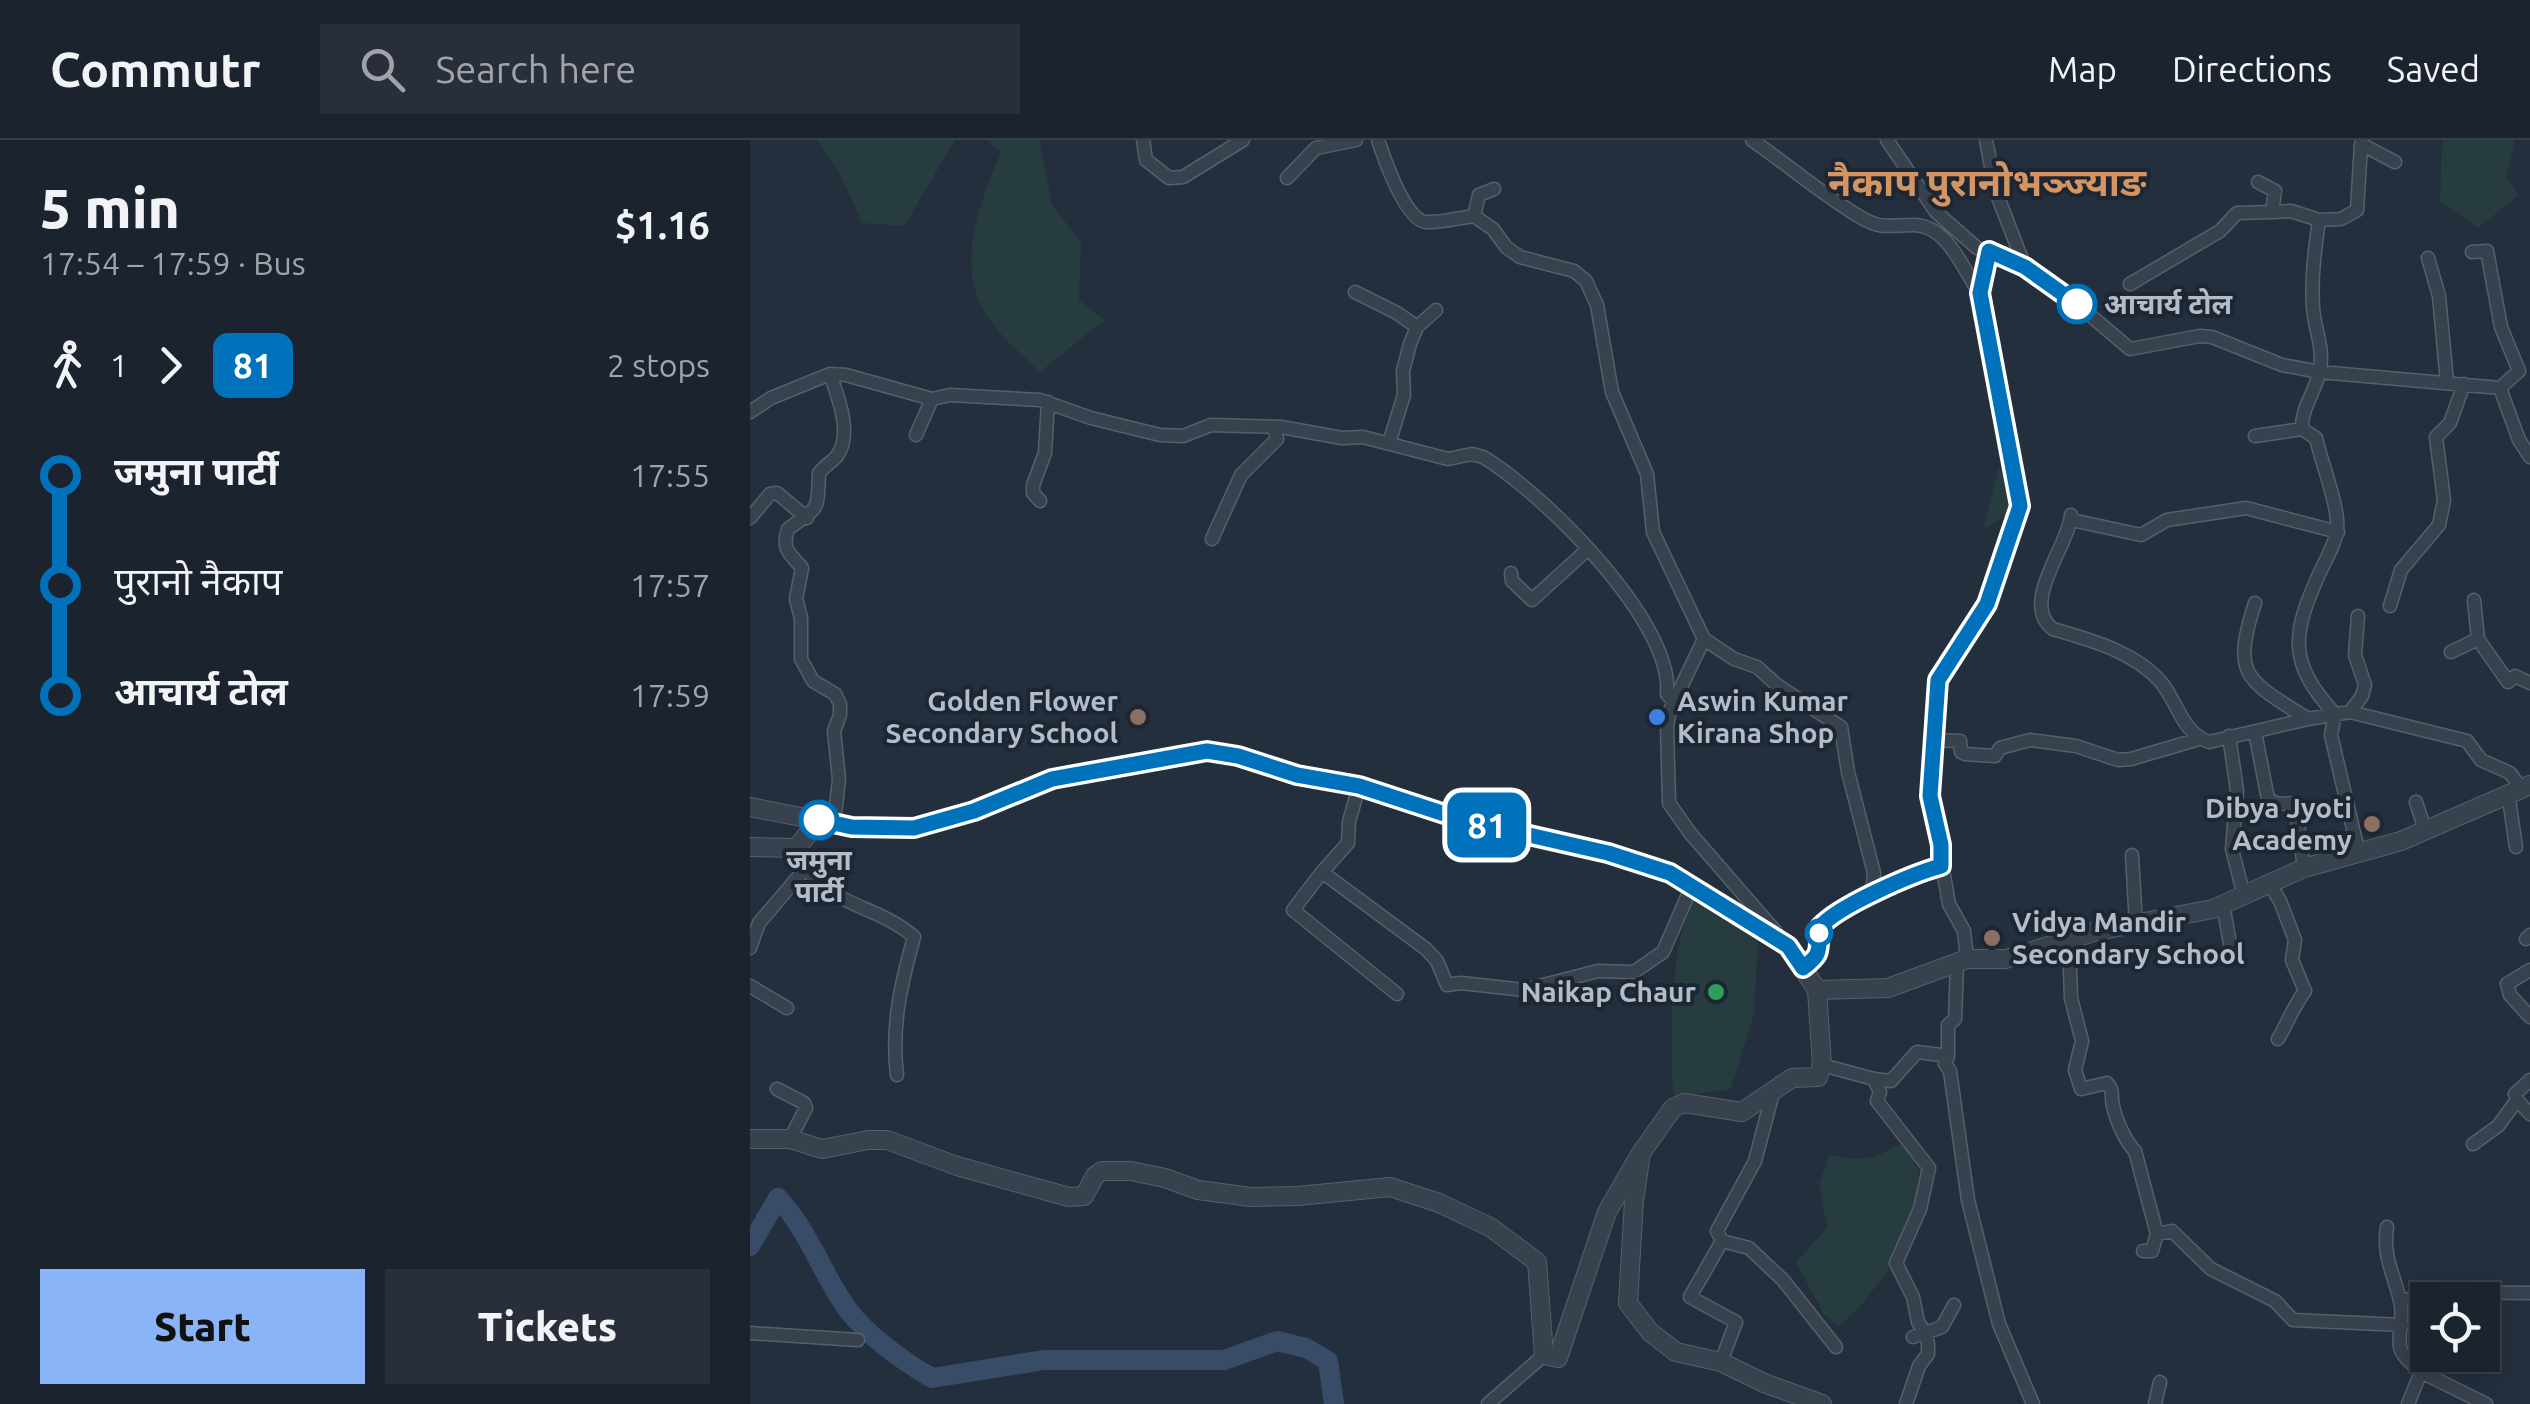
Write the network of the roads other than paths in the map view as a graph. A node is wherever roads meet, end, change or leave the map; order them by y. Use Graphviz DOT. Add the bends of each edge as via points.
graph roads {
  1 [pos="1143,140"];
  2 [pos="1244,140"];
  3 [pos="1356,140"];
  4 [pos="1378,140"];
  5 [pos="1752,140"];
  6 [pos="1887,140"];
  7 [pos="1986,140"];
  8 [pos="2359,142"];
  9 [pos="2395,162"];
  10 [pos="1287,178"];
  11 [pos="2258,182"];
  12 [pos="1494,189"];
  13 [pos="2272,212"];
  14 [pos="1474,216"];
  15 [pos="2319,220"];
  16 [pos="1989,251"];
  17 [pos="2472,252"];
  18 [pos="2428,258"];
  19 [pos="2025,267"];
  20 [pos="2130,284"];
  21 [pos="1354,292"];
  22 [pos="1980,293"];
  23 [pos="1436,310"];
  24 [pos="1417,327"];
  25 [pos="2320,372"];
  26 [pos="830,374"];
  27 [pos="2447,382"];
  28 [pos="2464,384"];
  29 [pos="2500,388"];
  30 [pos="932,400"];
  31 [pos="1048,402"];
  32 [pos="750,412"];
  33 [pos="1274,426"];
  34 [pos="2302,430"];
  35 [pos="916,435"];
  36 [pos="2255,436"];
  37 [pos="1389,443"];
  38 [pos="2530,457"];
  39 [pos="1040,500"];
  40 [pos="750,518"];
  41 [pos="808,518"];
  42 [pos="2338,532"];
  43 [pos="1212,540"];
  44 [pos="1588,549"];
  45 [pos="1512,573"];
  46 [pos="2474,600"];
  47 [pos="2255,603"];
  48 [pos="2390,606"];
  49 [pos="2358,616"];
  50 [pos="1704,639"];
  51 [pos="2478,639"];
  52 [pos="2450,652"];
  53 [pos="2530,683"];
  54 [pos="1674,702"];
  55 [pos="2350,712"];
  56 [pos="2334,714"];
  57 [pos="2308,718"];
  58 [pos="2255,732"];
  59 [pos="2229,736"];
  60 [pos="2199,739"];
  61 [pos="1932,740"];
  62 [pos="1359,786"];
  63 [pos="2520,788"];
  64 [pos="2416,802"];
  65 [pos="750,807"];
  66 [pos="826,822"];
  67 [pos="2425,830"];
  68 [pos="750,847"];
  69 [pos="2516,847"];
  70 [pos="797,848"];
  71 [pos="2360,854"];
  72 [pos="2132,856"];
  73 [pos="1941,866"];
  74 [pos="2304,868"];
  75 [pos="804,870"];
  76 [pos="1322,872"];
  77 [pos="2269,883"];
  78 [pos="1691,888"];
  79 [pos="1872,896"];
  80 [pos="2244,896"];
  81 [pos="2223,904"];
  82 [pos="755,919"];
  83 [pos="2136,924"];
  84 [pos="2069,941"];
  85 [pos="1788,946"];
  86 [pos="750,948"];
  87 [pos="2232,955"];
  88 [pos="1962,962"];
  89 [pos="1803,968"];
  90 [pos="2530,970"];
  91 [pos="750,986"];
  92 [pos="1817,990"];
  93 [pos="1396,994"];
  94 [pos="787,1008"];
  95 [pos="2530,1018"];
  96 [pos="2278,1040"];
  97 [pos="1948,1056"];
  98 [pos="1822,1065"];
  99 [pos="898,1076"];
  100 [pos="1874,1079"];
  101 [pos="2530,1080"];
  102 [pos="777,1090"];
  103 [pos="1773,1093"];
  104 [pos="2517,1100"];
  105 [pos="2530,1114"];
  106 [pos="750,1139"];
  107 [pos="790,1139"];
  108 [pos="2472,1144"];
  109 [pos="1642,1154"];
  110 [pos="2387,1226"];
  111 [pos="2157,1234"];
  112 [pos="1722,1241"];
  113 [pos="2143,1251"];
  114 [pos="2530,1293"];
  115 [pos="2400,1301"];
  116 [pos="1954,1304"];
  117 [pos="2402,1325"];
  118 [pos="750,1333"];
  119 [pos="1920,1335"];
  120 [pos="858,1340"];
  121 [pos="1836,1347"];
  122 [pos="1544,1356"];
  123 [pos="1722,1362"];
  124 [pos="2410,1362"];
  125 [pos="2421,1372"];
  126 [pos="2160,1382"];
  127 [pos="1488,1404"];
  128 [pos="1822,1404"];
  129 [pos="1906,1404"];
  130 [pos="2033,1404"];
  131 [pos="2155,1404"];
  132 [pos="2408,1404"];
  133 [pos="2486,1404"];
  1 -- 2 [label="street" via="1146,160 1169,178 1183,177"];
  3 -- 10 [label="street" via="1316,148"];
  4 -- 14 [label="street" via="1417,220"];
  5 -- 22 [label="street" via="1860,217 1889,229 1923,225 1937,234"];
  6 -- 16 [label="street" via="1936,212"];
  7 -- 19 [label="street" via="1996,192"];
  8 -- 9 [label="street"];
  8 -- 15 [label="street" via="2358,210"];
  11 -- 13 [label="street" via="2274,191"];
  12 -- 14 [label="street" via="1479,194"];
  13 -- 15 [label="street"];
  13 -- 20 [label="street" via="2237,213 2220,232"];
  14 -- 50 [label="street" via="1520,257 1574,271 1586,281 1612,392 1647,474 1653,532"];
  15 -- 25 [label="street" via="2312,274"];
  16 -- 19 [label="street"];
  16 -- 22 [label="street"];
  17 -- 29 [label="street" via="2487,251 2501,328 2519,371"];
  18 -- 27 [label="street" via="2439,296"];
  19 -- 25 [label="street" via="2130,350 2212,337 2282,365"];
  21 -- 24 [label="street"];
  22 -- 61 [label="street" via="2020,506 1987,604 1938,680"];
  23 -- 24 [label="street"];
  24 -- 37 [label="street"];
  25 -- 27 [label="street"];
  25 -- 34 [label="street"];
  26 -- 30 [label="street"];
  26 -- 32 [label="street"];
  26 -- 41 [label="street" via="843,433 835,458 818,473 821,488"];
  27 -- 28 [label="street"];
  28 -- 29 [label="street"];
  28 -- 48 [label="street" via="2450,423 2436,437 2444,500 2439,524 2401,570"];
  29 -- 38 [label="street"];
  30 -- 31 [label="street" via="950,395"];
  30 -- 35 [label="street"];
  31 -- 33 [label="street" via="1160,434 1183,436 1211,425"];
  31 -- 39 [label="street" via="1045,453 1033,484"];
  33 -- 37 [label="street"];
  33 -- 43 [label="street" via="1276,438 1241,475"];
  34 -- 36 [label="street"];
  34 -- 42 [label="street" via="2316,438"];
  37 -- 44 [label="street" via="1448,458 1483,457"];
  40 -- 41 [label="street" via="766,497 778,493"];
  41 -- 66 [label="street" via="788,529 785,548 802,568 796,599 801,659 813,681 836,694 840,704 834,731 839,779"];
  42 -- 56 [label="street" via="2304,606 2297,641 2303,673"];
  42 -- 60 [label="street" via="2246,508 2167,520 2141,535 2071,518 2040,605 2045,622 2120,650 2159,681"];
  44 -- 45 [label="street" via="1532,600"];
  44 -- 54 [label="street" via="1659,646"];
  46 -- 51 [label="street"];
  47 -- 57 [label="street" via="2244,667 2254,682"];
  49 -- 55 [label="street" via="2355,655 2365,686"];
  50 -- 54 [label="street"];
  50 -- 79 [label="street" via="1757,667 1841,727 1874,873"];
  51 -- 52 [label="street"];
  51 -- 53 [label="street" via="2508,682 2516,676"];
  54 -- 85 [label="street" via="1667,726 1669,803"];
  55 -- 56 [label="street"];
  55 -- 63 [label="street" via="2468,741 2481,760 2510,773"];
  56 -- 57 [label="street"];
  56 -- 71 [label="street" via="2331,735"];
  57 -- 58 [label="street"];
  58 -- 59 [label="street"];
  58 -- 74 [label="street" via="2268,799 2294,803"];
  59 -- 60 [label="street"];
  59 -- 80 [label="street" via="2237,790 2231,836"];
  60 -- 61 [label="street" via="2118,760 2030,740 2000,748 1995,756 1965,754 1960,742"];
  61 -- 73 [label="street" via="1930,796"];
  62 -- 66 [label="street" via="1207,751 1052,779 914,828"];
  62 -- 76 [label="street" via="1348,843"];
  62 -- 78 [label="street" via="1463,820 1608,853 1670,873"];
  63 -- 67 [label="street"];
  63 -- 69 [label="street"];
  64 -- 67 [label="street"];
  65 -- 66 [label="street"];
  66 -- 70 [label="street"];
  67 -- 71 [label="street"];
  68 -- 70 [label="street"];
  70 -- 75 [label="street"];
  71 -- 74 [label="street"];
  72 -- 83 [label="street"];
  73 -- 79 [label="street"];
  73 -- 88 [label="street" via="1949,904 1964,931"];
  74 -- 77 [label="street"];
  75 -- 82 [label="street"];
  75 -- 99 [label="street" via="822,888 914,937 893,1039"];
  76 -- 78 [label="street" via="1426,949 1446,985 1524,990 1598,971 1634,972 1663,952"];
  76 -- 93 [label="street" via="1293,910"];
  77 -- 80 [label="street"];
  77 -- 96 [label="street" via="2295,940 2292,960 2306,991"];
  78 -- 85 [label="street"];
  79 -- 89 [label="street" via="1824,921 1817,957"];
  80 -- 81 [label="street"];
  81 -- 83 [label="street"];
  81 -- 87 [label="street"];
  82 -- 86 [label="street"];
  83 -- 84 [label="street"];
  84 -- 88 [label="street"];
  84 -- 111 [label="street" via="2071,998 2082,1041 2075,1070 2081,1088 2107,1083 2112,1090"];
  85 -- 89 [label="street"];
  88 -- 92 [label="street" via="1888,988"];
  88 -- 97 [label="street"];
  89 -- 92 [label="street"];
  90 -- 95 [label="street" via="2506,984"];
  91 -- 94 [label="street"];
  92 -- 98 [label="street"];
  97 -- 100 [label="street" via="1917,1052 1891,1080"];
  97 -- 130 [label="street" via="1968,1200 1999,1324"];
  98 -- 100 [label="street"];
  98 -- 103 [label="street" via="1818,1076 1792,1078"];
  100 -- 119 [label="street" via="1877,1101 1929,1168 1896,1263 1913,1297"];
  101 -- 104 [label="street"];
  102 -- 107 [label="street" via="806,1108"];
  103 -- 109 [label="street" via="1742,1112 1684,1103 1673,1108"];
  103 -- 112 [label="street" via="1755,1161 1717,1230"];
  104 -- 105 [label="street"];
  104 -- 108 [label="street" via="2498,1126"];
  106 -- 107 [label="street"];
  107 -- 122 [label="street" via="822,1149 887,1140 1069,1197 1084,1196 1095,1176 1114,1169 1251,1197 1390,1186 1490,1227 1537,1262"];
  109 -- 122 [label="street" via="1607,1212 1561,1353"];
  109 -- 123 [label="street" via="1628,1304 1676,1352"];
  110 -- 115 [label="street" via="2390,1276"];
  111 -- 113 [label="street" via="2152,1251"];
  111 -- 117 [label="street" via="2172,1231 2211,1269 2275,1301 2293,1320"];
  112 -- 121 [label="street" via="1749,1248"];
  112 -- 123 [label="street" via="1690,1297 1736,1322"];
  114 -- 115 [label="street" via="2444,1292"];
  115 -- 117 [label="street"];
  116 -- 119 [label="street" via="1947,1322"];
  117 -- 124 [label="street" via="2402,1354"];
  118 -- 120 [label="street"];
  119 -- 129 [label="street" via="1928,1354"];
  122 -- 127 [label="street"];
  123 -- 128 [label="street"];
  125 -- 132 [label="street"];
  125 -- 133 [label="street"];
  126 -- 131 [label="street"];
}
